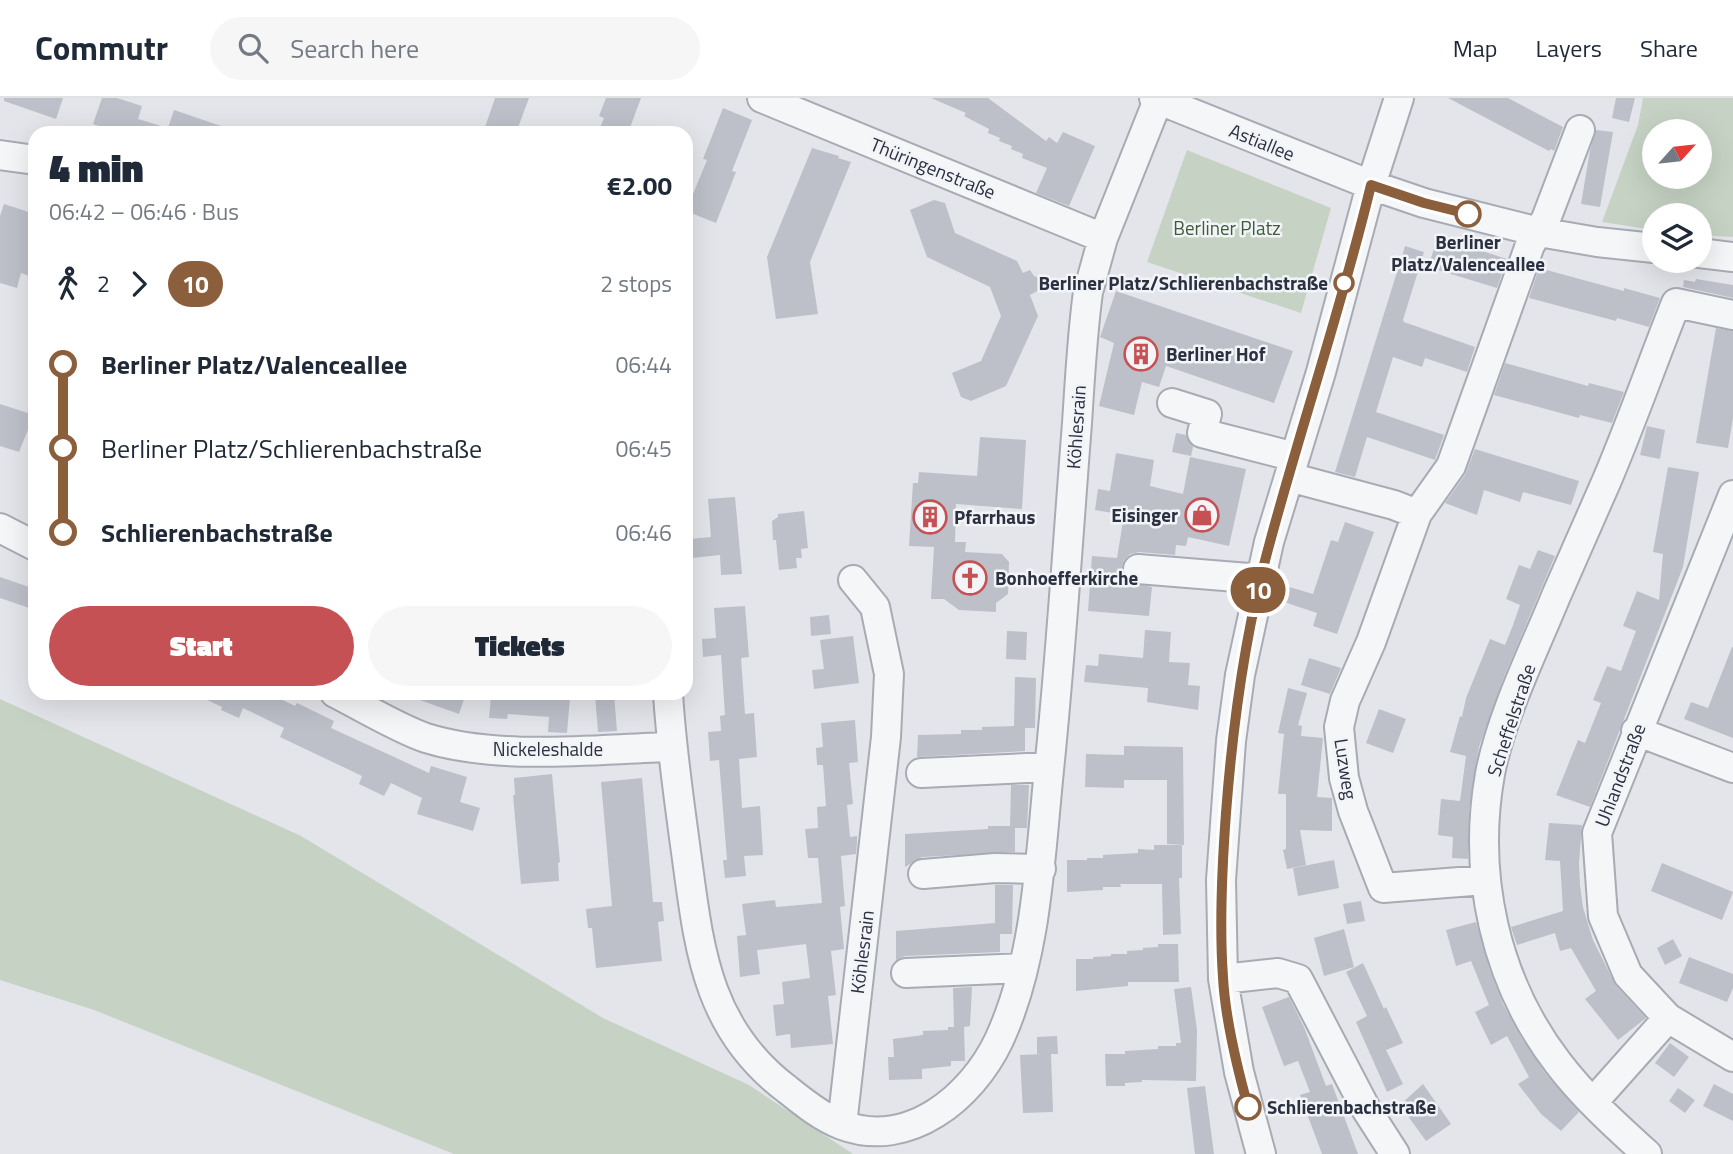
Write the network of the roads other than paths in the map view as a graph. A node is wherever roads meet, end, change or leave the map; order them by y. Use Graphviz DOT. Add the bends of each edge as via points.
graph roads {
  1 [pos="762,98"];
  2 [pos="1399,98"];
  3 [pos="1156,99"];
  4 [pos="1580,130"];
  5 [pos="0,155"];
  6 [pos="28,159"];
  7 [pos="1371,185"];
  8 [pos="1539,232"];
  9 [pos="1103,237"];
  10 [pos="1642,247"];
  11 [pos="1712,255"];
  12 [pos="1733,257"];
  13 [pos="1733,315"];
  14 [pos="1172,403"];
  15 [pos="1292,467"];
  16 [pos="1733,495"];
  17 [pos="1417,514"];
  18 [pos="0,528"];
  19 [pos="1725,535"];
  20 [pos="28,542"];
  21 [pos="1138,569"];
  22 [pos="1261,579"];
  23 [pos="853,580"];
  24 [pos="354,700"];
  25 [pos="668,700"];
  26 [pos="1636,731"];
  27 [pos="671,747"];
  28 [pos="1049,767"];
  29 [pos="1733,768"];
  30 [pos="921,773"];
  31 [pos="1041,869"];
  32 [pos="923,874"];
  33 [pos="1485,880"];
  34 [pos="1022,968"];
  35 [pos="906,973"];
  36 [pos="1223,979"];
  37 [pos="1668,1018"];
  38 [pos="1733,1057"];
  39 [pos="1594,1101"];
  40 [pos="842,1125"];
  41 [pos="881,1143"];
  42 [pos="1261,1154"];
  43 [pos="1395,1154"];
  44 [pos="1647,1154"];
  1 -- 9 [label="street, Thüringenstraße"];
  2 -- 7 [label="street"];
  3 -- 7 [label="street, Astiallee"];
  3 -- 9 [label="street, Köhlesrain"];
  4 -- 8 [label="street, Luzweg"];
  5 -- 6 [label="street"];
  7 -- 8 [label="street, Astiallee"];
  7 -- 15 [label="street"];
  8 -- 10 [label="street, Astiallee"];
  8 -- 17 [label="street, Luzweg" via="1530,245 1451,466"];
  9 -- 28 [label="street, Köhlesrain" via="1083,331"];
  11 -- 12 [label="street"];
  13 -- 33 [label="street, Scheffelstraße" via="1676,303 1511,706 1491,772 1483,835"];
  14 -- 15 [label="street" via="1207,414 1202,433"];
  15 -- 17 [label="street"];
  15 -- 22 [label="street"];
  16 -- 19 [label="street, Uhlandstraße"];
  17 -- 33 [label="street, Luzweg" via="1345,701 1339,727 1345,778 1383,888"];
  18 -- 20 [label="street"];
  19 -- 26 [label="street, Uhlandstraße"];
  21 -- 22 [label="street"];
  22 -- 36 [label="street" via="1231,741 1221,880"];
  23 -- 40 [label="street, Köhlesrain" via="876,607 889,674 886,737"];
  24 -- 27 [label="street, Nickeleshalde" via="424,737 462,747 497,752"];
  25 -- 27 [label="street, Köhlesrain"];
  26 -- 29 [label="street"];
  26 -- 37 [label="street, Uhlandstraße" via="1597,832 1603,916 1628,975"];
  27 -- 40 [label="street, Köhlesrain" via="696,929 718,1005 749,1055 769,1076"];
  28 -- 30 [label="street"];
  28 -- 31 [label="street, Köhlesrain"];
  31 -- 32 [label="street"];
  31 -- 34 [label="street, Köhlesrain"];
  33 -- 39 [label="street, Scheffelstraße" via="1492,924 1508,973 1530,1018 1557,1062"];
  34 -- 35 [label="street"];
  34 -- 41 [label="street, Köhlesrain" via="998,1041 981,1072 959,1097 932,1117 904,1127"];
  36 -- 42 [label="street" via="1239,1072"];
  36 -- 43 [label="street" via="1278,973 1298,979 1366,1109"];
  37 -- 38 [label="street, Uhlandstraße"];
  37 -- 39 [label="street"];
  39 -- 44 [label="street, Scheffelstraße"];
  40 -- 41 [label="street, Köhlesrain"];
}
